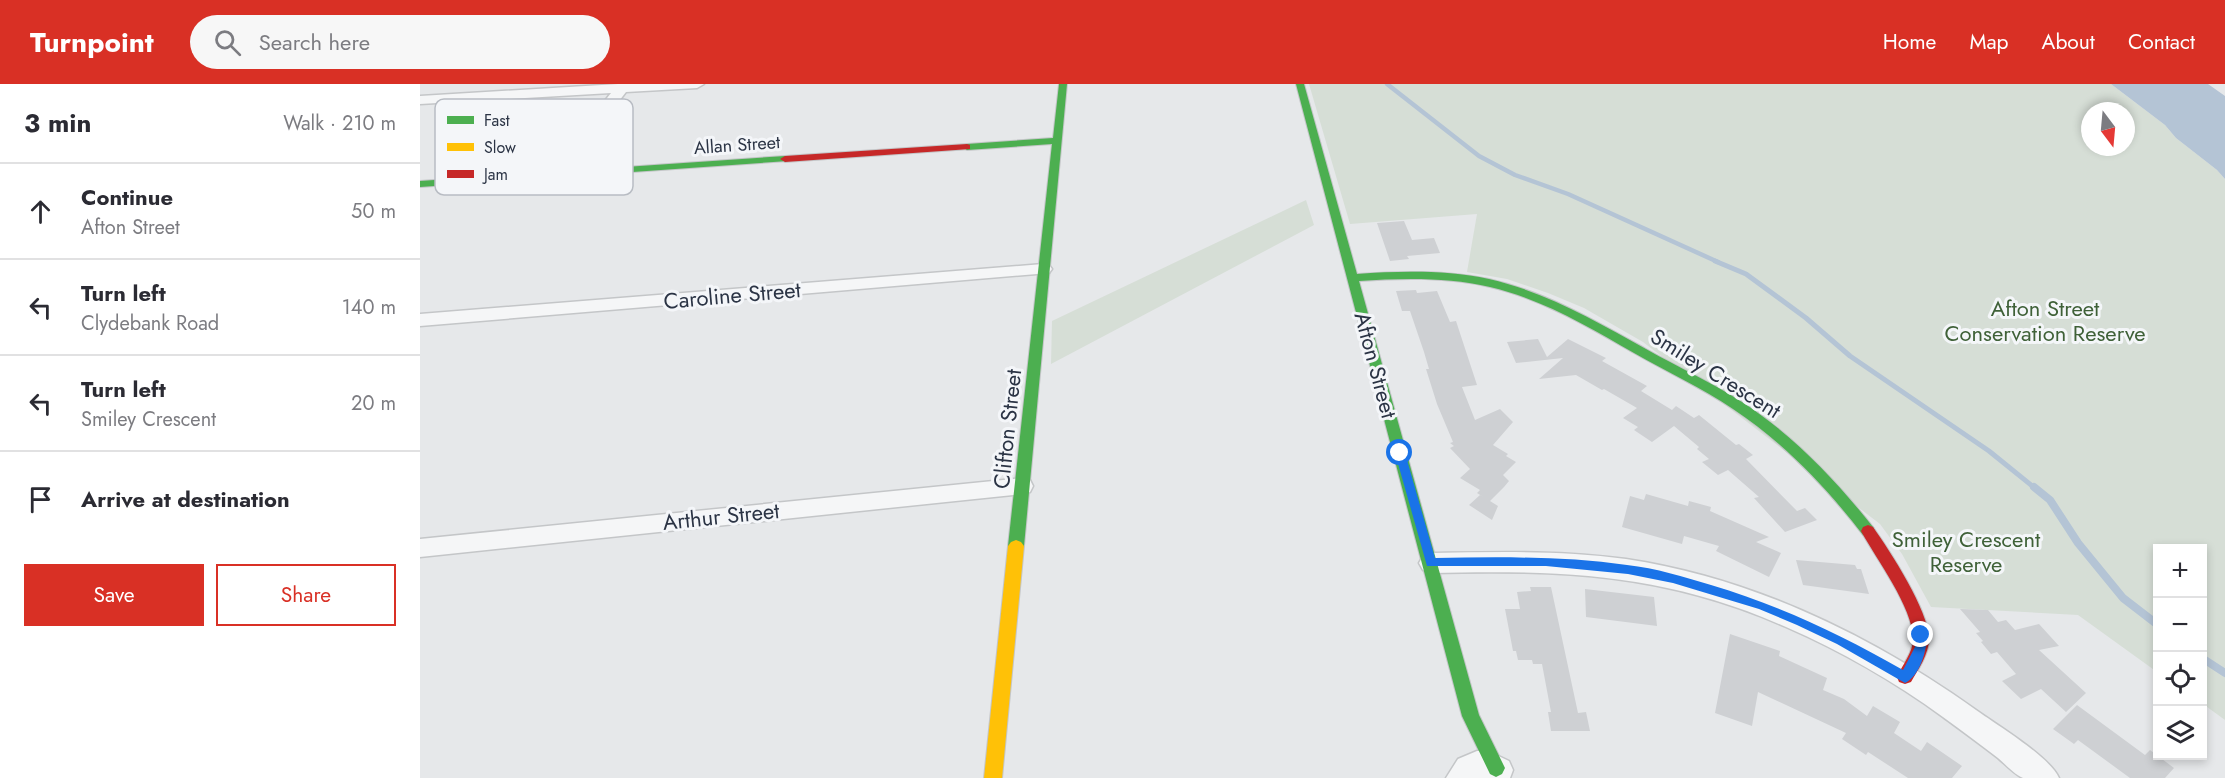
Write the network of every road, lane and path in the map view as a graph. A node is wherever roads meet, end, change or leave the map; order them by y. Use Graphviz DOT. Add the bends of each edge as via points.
graph roads {
  1 [pos="697,84"];
  2 [pos="1063,84"];
  3 [pos="1300,84"];
  4 [pos="623,86"];
  5 [pos="613,99"];
  6 [pos="420,100"];
  7 [pos="1057,141"];
  8 [pos="633,170"];
  9 [pos="435,183"];
  10 [pos="420,184"];
  11 [pos="1043,269"];
  12 [pos="1352,278"];
  13 [pos="420,320"];
  14 [pos="1022,486"];
  15 [pos="420,548"];
  16 [pos="1431,563"];
  17 [pos="1905,677"];
  18 [pos="1471,716"];
  19 [pos="1501,773"];
  20 [pos="1461,775"];
  21 [pos="993,778"];
  22 [pos="2045,778"];
  1 -- 4 [label="street"];
  2 -- 7 [label="street, Clifton Street"];
  3 -- 12 [label="street, Afton Street"];
  4 -- 5 [label="street"];
  4 -- 6 [label="street"];
  7 -- 8 [label="street, Allan Street"];
  7 -- 11 [label="street, Clifton Street"];
  9 -- 10 [label="street, Allan Street"];
  11 -- 13 [label="street, Caroline Street"];
  11 -- 14 [label="street, Clifton Street"];
  12 -- 16 [label="street, Afton Street"];
  12 -- 17 [label="street, Smiley Crescent" via="1404,274 1505,287 1587,321 1751,415 1814,468 1886,558 1921,635 1917,659"];
  14 -- 15 [label="street, Arthur Street"];
  14 -- 21 [label="street, Clifton Street"];
  16 -- 17 [label="street" via="1546,561 1673,578 1761,605 1801,622"];
  16 -- 18 [label="street, Afton Street"];
  17 -- 22 [label="street" via="1977,724"];
  18 -- 19 [label="street, Afton Street"];
  18 -- 20 [label="street, Afton Street"];
  19 -- 20 [label="street" via="1482,763"];
}
